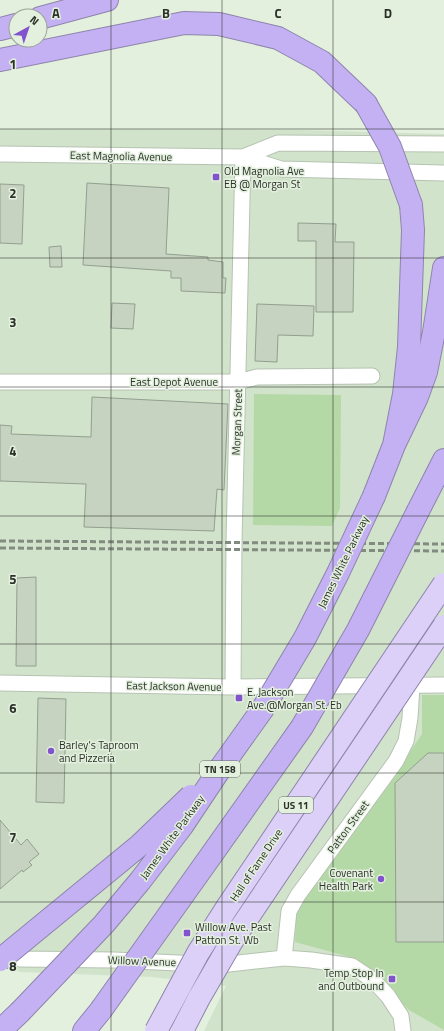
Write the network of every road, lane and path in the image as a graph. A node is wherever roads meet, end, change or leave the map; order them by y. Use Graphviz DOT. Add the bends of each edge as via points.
graph roads {
  1 [pos="107,0"];
  2 [pos="48,16"];
  3 [pos="0,60"];
  4 [pos="444,144"];
  5 [pos="0,154"];
  6 [pos="243,158"];
  7 [pos="444,173"];
  8 [pos="444,268"];
  9 [pos="372,376"];
  10 [pos="0,382"];
  11 [pos="238,382"];
  12 [pos="394,445"];
  13 [pos="444,460"];
  14 [pos="444,584"];
  15 [pos="444,626"];
  16 [pos="0,683"];
  17 [pos="412,685"];
  18 [pos="444,685"];
  19 [pos="233,687"];
  20 [pos="222,766"];
  21 [pos="0,955"];
  22 [pos="284,958"];
  23 [pos="0,960"];
  24 [pos="0,1031"];
  25 [pos="84,1031"];
  26 [pos="156,1031"];
  27 [pos="182,1031"];
  28 [pos="403,1031"];
  1 -- 2 [label="highway"];
  3 -- 12 [label="highway, bridge" via="184,23 219,24 278,38 322,62 366,104 390,147 410,204 413,230 409,347 404,394"];
  4 -- 6 [label="street, East Magnolia Avenue" via="278,143"];
  5 -- 6 [label="street, East Magnolia Avenue"];
  6 -- 7 [label="street, East Magnolia Avenue" via="282,169"];
  6 -- 11 [label="street, Morgan Street"];
  8 -- 12 [label="highway" via="426,372 417,398"];
  9 -- 11 [label="street, East Depot Avenue" via="257,377"];
  10 -- 11 [label="street, East Depot Avenue"];
  11 -- 19 [label="street, Morgan Street"];
  12 -- 20 [label="highway, James White Parkway / TN 158, bridge" via="374,496 305,638 262,710"];
  13 -- 25 [label="highway, bridge" via="358,630 302,727"];
  14 -- 26 [label="main road, Hall of Fame Drive / US 11, bridge" via="222,915 198,953"];
  15 -- 27 [label="main road, Hall of Fame Drive / US 11, bridge" via="232,941"];
  16 -- 19 [label="street, East Jackson Avenue"];
  17 -- 18 [label="street, East Jackson Avenue"];
  17 -- 19 [label="street, East Jackson Avenue"];
  17 -- 22 [label="street, Patton Street" via="406,741 389,772 298,895 289,911"];
  20 -- 23 [label="highway, bridge" via="140,845"];
  20 -- 24 [label="highway, James White Parkway / TN 158, bridge" via="182,826 104,924"];
  21 -- 22 [label="street, Willow Avenue" via="20,960 220,964"];
  22 -- 28 [label="street" via="352,966 372,980 388,996 401,1016"];
}
